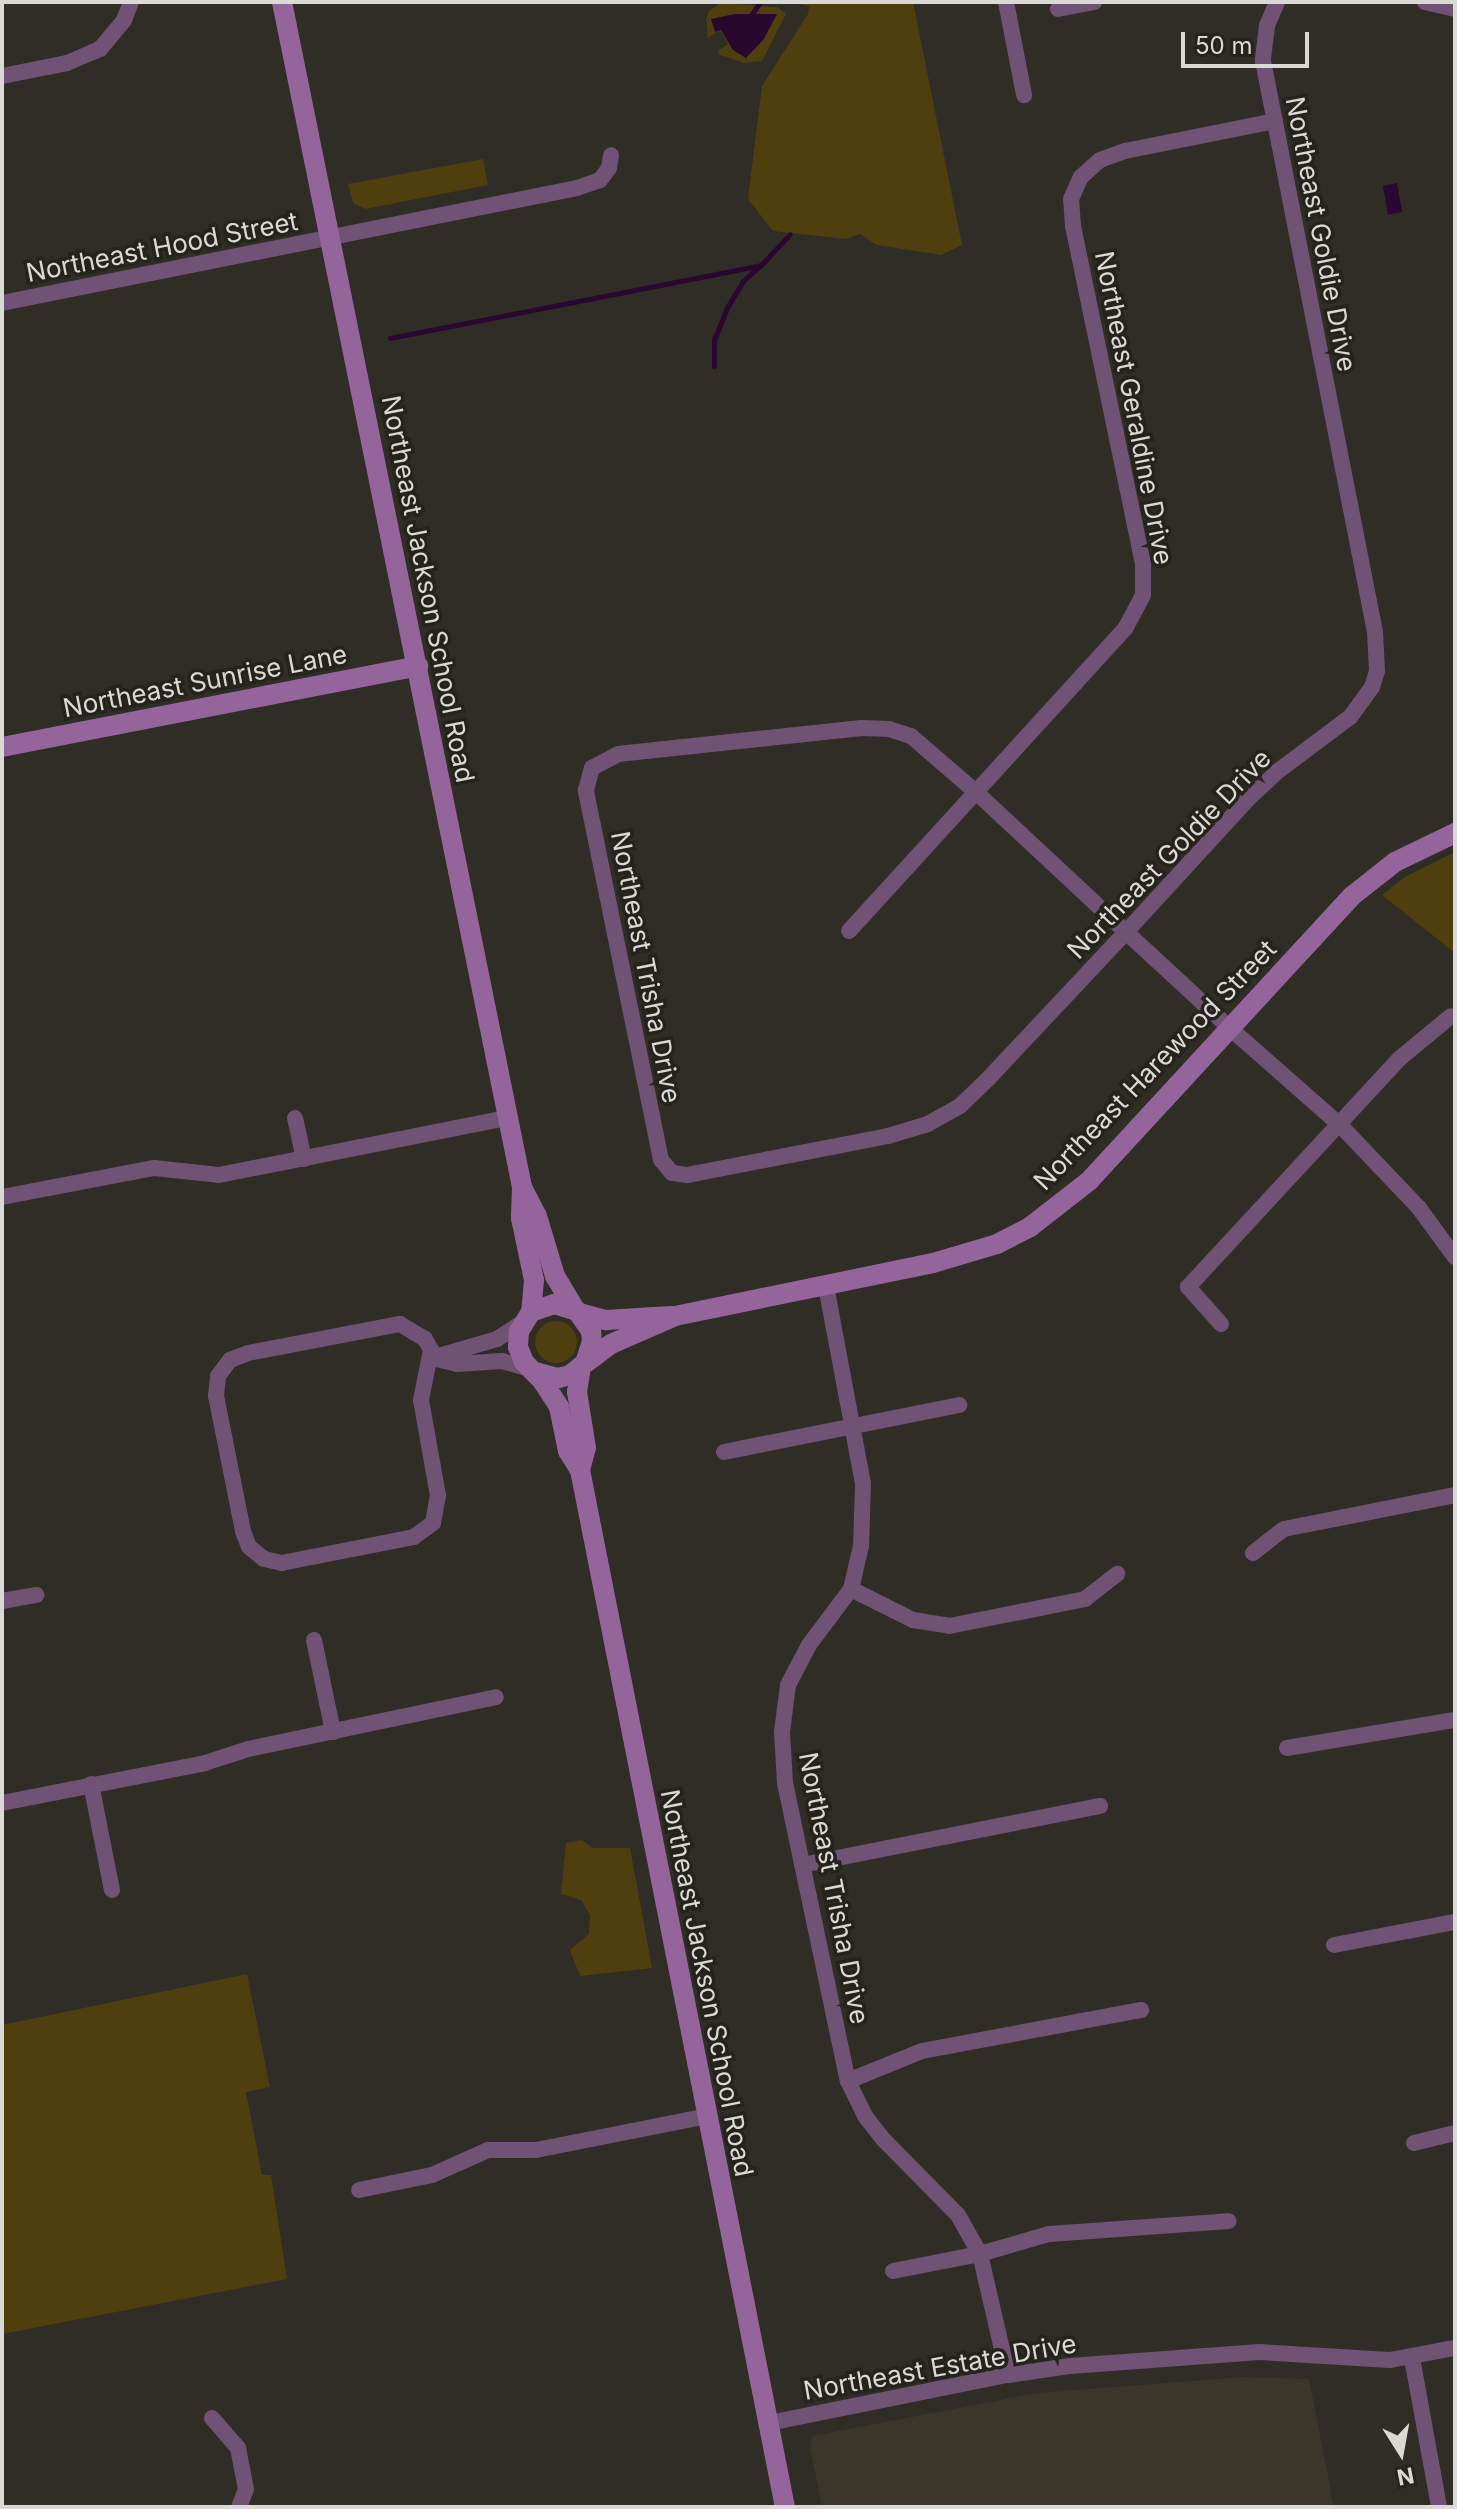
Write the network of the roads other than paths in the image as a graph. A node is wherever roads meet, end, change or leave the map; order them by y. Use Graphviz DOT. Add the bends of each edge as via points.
graph roads {
  1 [pos="131,2"];
  2 [pos="282,2"];
  3 [pos="1006,2"];
  4 [pos="1094,2"];
  5 [pos="1425,2"];
  6 [pos="1270,4"];
  7 [pos="1058,9"];
  8 [pos="1455,9"];
  9 [pos="2,76"];
  10 [pos="1024,95"];
  11 [pos="1275,121"];
  12 [pos="611,155"];
  13 [pos="331,238"];
  14 [pos="2,303"];
  15 [pos="418,666"];
  16 [pos="2,747"];
  17 [pos="977,793"];
  18 [pos="1455,833"];
  19 [pos="849,931"];
  20 [pos="1126,932"];
  21 [pos="1451,1016"];
  22 [pos="1230,1027"];
  23 [pos="295,1118"];
  24 [pos="508,1118"];
  25 [pos="1340,1125"];
  26 [pos="304,1159"];
  27 [pos="672,1173"];
  28 [pos="522,1187"];
  29 [pos="2,1197"];
  30 [pos="1455,1257"];
  31 [pos="826,1286"];
  32 [pos="578,1312"];
  33 [pos="675,1316"];
  34 [pos="527,1318"];
  35 [pos="1221,1324"];
  36 [pos="432,1358"];
  37 [pos="583,1366"];
  38 [pos="532,1370"];
  39 [pos="959,1405"];
  40 [pos="854,1429"];
  41 [pos="724,1452"];
  42 [pos="580,1470"];
  43 [pos="1455,1495"];
  44 [pos="1253,1553"];
  45 [pos="1117,1574"];
  46 [pos="851,1589"];
  47 [pos="36,1595"];
  48 [pos="2,1601"];
  49 [pos="314,1640"];
  50 [pos="496,1697"];
  51 [pos="1455,1720"];
  52 [pos="333,1732"];
  53 [pos="1287,1748"];
  54 [pos="91,1784"];
  55 [pos="2,1803"];
  56 [pos="1100,1806"];
  57 [pos="802,1865"];
  58 [pos="112,1890"];
  59 [pos="1455,1922"];
  60 [pos="1334,1945"];
  61 [pos="1141,2010"];
  62 [pos="848,2081"];
  63 [pos="708,2116"];
  64 [pos="1455,2133"];
  65 [pos="1414,2143"];
  66 [pos="359,2190"];
  67 [pos="1229,2221"];
  68 [pos="980,2254"];
  69 [pos="893,2271"];
  70 [pos="1455,2348"];
  71 [pos="1412,2358"];
  72 [pos="1008,2375"];
  73 [pos="212,2418"];
  74 [pos="769,2423"];
  75 [pos="239,2507"];
  76 [pos="785,2507"];
  77 [pos="1439,2507"];
  1 -- 9 [label="street" via="124,20 100,49 67,63"];
  2 -- 13 [label="street, Northeast Jackson School Road"];
  3 -- 10 [label="street"];
  4 -- 7 [label="street"];
  5 -- 8 [label="street"];
  6 -- 11 [label="street, Northeast Goldie Drive" via="1263,61"];
  11 -- 17 [label="street, Northeast Geraldine Drive" via="1100,160 1081,177 1071,199 1143,564 1143,595 1125,629"];
  11 -- 20 [label="street, Northeast Goldie Drive" via="1375,632 1377,671 1350,717 1248,799"];
  12 -- 13 [label="street, Northeast Hood Street" via="600,180 577,188"];
  13 -- 14 [label="street, Northeast Hood Street"];
  13 -- 15 [label="street, Northeast Jackson School Road"];
  15 -- 16 [label="street, Northeast Sunrise Lane"];
  15 -- 24 [label="street, Northeast Jackson School Road"];
  17 -- 19 [label="street, Northeast Geraldine Drive"];
  17 -- 20 [label="street"];
  17 -- 27 [label="street, Northeast Trisha Drive" via="911,736 889,729 618,754 592,768 586,790 658,1150"];
  18 -- 22 [label="street, Northeast Harewood Street" via="1395,862 1352,896"];
  20 -- 22 [label="street"];
  20 -- 27 [label="street, Northeast Goldie Drive" via="988,1079 946,1115 888,1136 698,1174"];
  21 -- 25 [label="street" via="1399,1059"];
  22 -- 25 [label="street"];
  22 -- 31 [label="street, Northeast Harewood Street" via="1089,1181 1030,1227 955,1257"];
  23 -- 26 [label="street"];
  24 -- 26 [label="street"];
  24 -- 28 [label="street, Northeast Jackson School Road"];
  25 -- 30 [label="street" via="1419,1208"];
  25 -- 35 [label="street" via="1188,1287"];
  26 -- 29 [label="street" via="208,1176 144,1169"];
  28 -- 32 [label="street, Northeast Jackson School Road" via="555,1276"];
  28 -- 34 [label="street, Northeast Jackson School Road" via="521,1218 534,1280"];
  31 -- 33 [label="street, Northeast Harewood Street"];
  31 -- 40 [label="street, Northeast Trisha Drive"];
  32 -- 33 [label="street, Northeast Harewood Street" via="606,1320"];
  32 -- 34 [label="street" via="554,1304"];
  32 -- 37 [label="street" via="591,1331"];
  33 -- 37 [label="street, Northeast Harewood Street" via="611,1344"];
  34 -- 36 [label="street" via="497,1339"];
  34 -- 38 [label="street" via="518,1347"];
  36 -- 36 [label="street" via="425,1339 400,1324 230,1360 218,1376 216,1396 243,1531 255,1554 282,1563 414,1537 433,1523 438,1495 421,1400"];
  36 -- 38 [label="street" via="457,1364 502,1361"];
  37 -- 38 [label="street" via="558,1378"];
  37 -- 42 [label="street, Northeast Jackson School Road" via="577,1392 586,1448"];
  38 -- 42 [label="street, Northeast Jackson School Road" via="559,1407 568,1451"];
  39 -- 40 [label="street"];
  40 -- 41 [label="street"];
  40 -- 46 [label="street, Northeast Trisha Drive" via="863,1484 861,1546"];
  42 -- 63 [label="street, Northeast Jackson School Road"];
  43 -- 44 [label="street" via="1284,1529"];
  45 -- 46 [label="street" via="1085,1599 949,1626 913,1620"];
  46 -- 57 [label="street, Northeast Trisha Drive" via="809,1645 788,1685 782,1732 785,1783"];
  47 -- 48 [label="street"];
  49 -- 52 [label="street"];
  50 -- 52 [label="street"];
  51 -- 53 [label="street"];
  52 -- 54 [label="street"];
  54 -- 55 [label="street"];
  54 -- 58 [label="street"];
  56 -- 57 [label="street"];
  57 -- 62 [label="street, Northeast Trisha Drive"];
  59 -- 60 [label="street"];
  61 -- 62 [label="street" via="922,2051"];
  62 -- 68 [label="street, Northeast Trisha Drive" via="865,2116 958,2215"];
  63 -- 66 [label="street" via="536,2150 488,2150 432,2175"];
  63 -- 74 [label="street, Northeast Jackson School Road"];
  64 -- 65 [label="street"];
  67 -- 68 [label="street" via="1049,2234"];
  68 -- 69 [label="street"];
  68 -- 72 [label="street, Northeast Trisha Drive"];
  70 -- 71 [label="street, Northeast Estate Drive"];
  71 -- 72 [label="street, Northeast Estate Drive" via="1259,2352"];
  71 -- 77 [label="street"];
  72 -- 74 [label="street, Northeast Estate Drive"];
  73 -- 75 [label="street" via="238,2448 246,2489"];
  74 -- 76 [label="street, Northeast Jackson School Road"];
}
